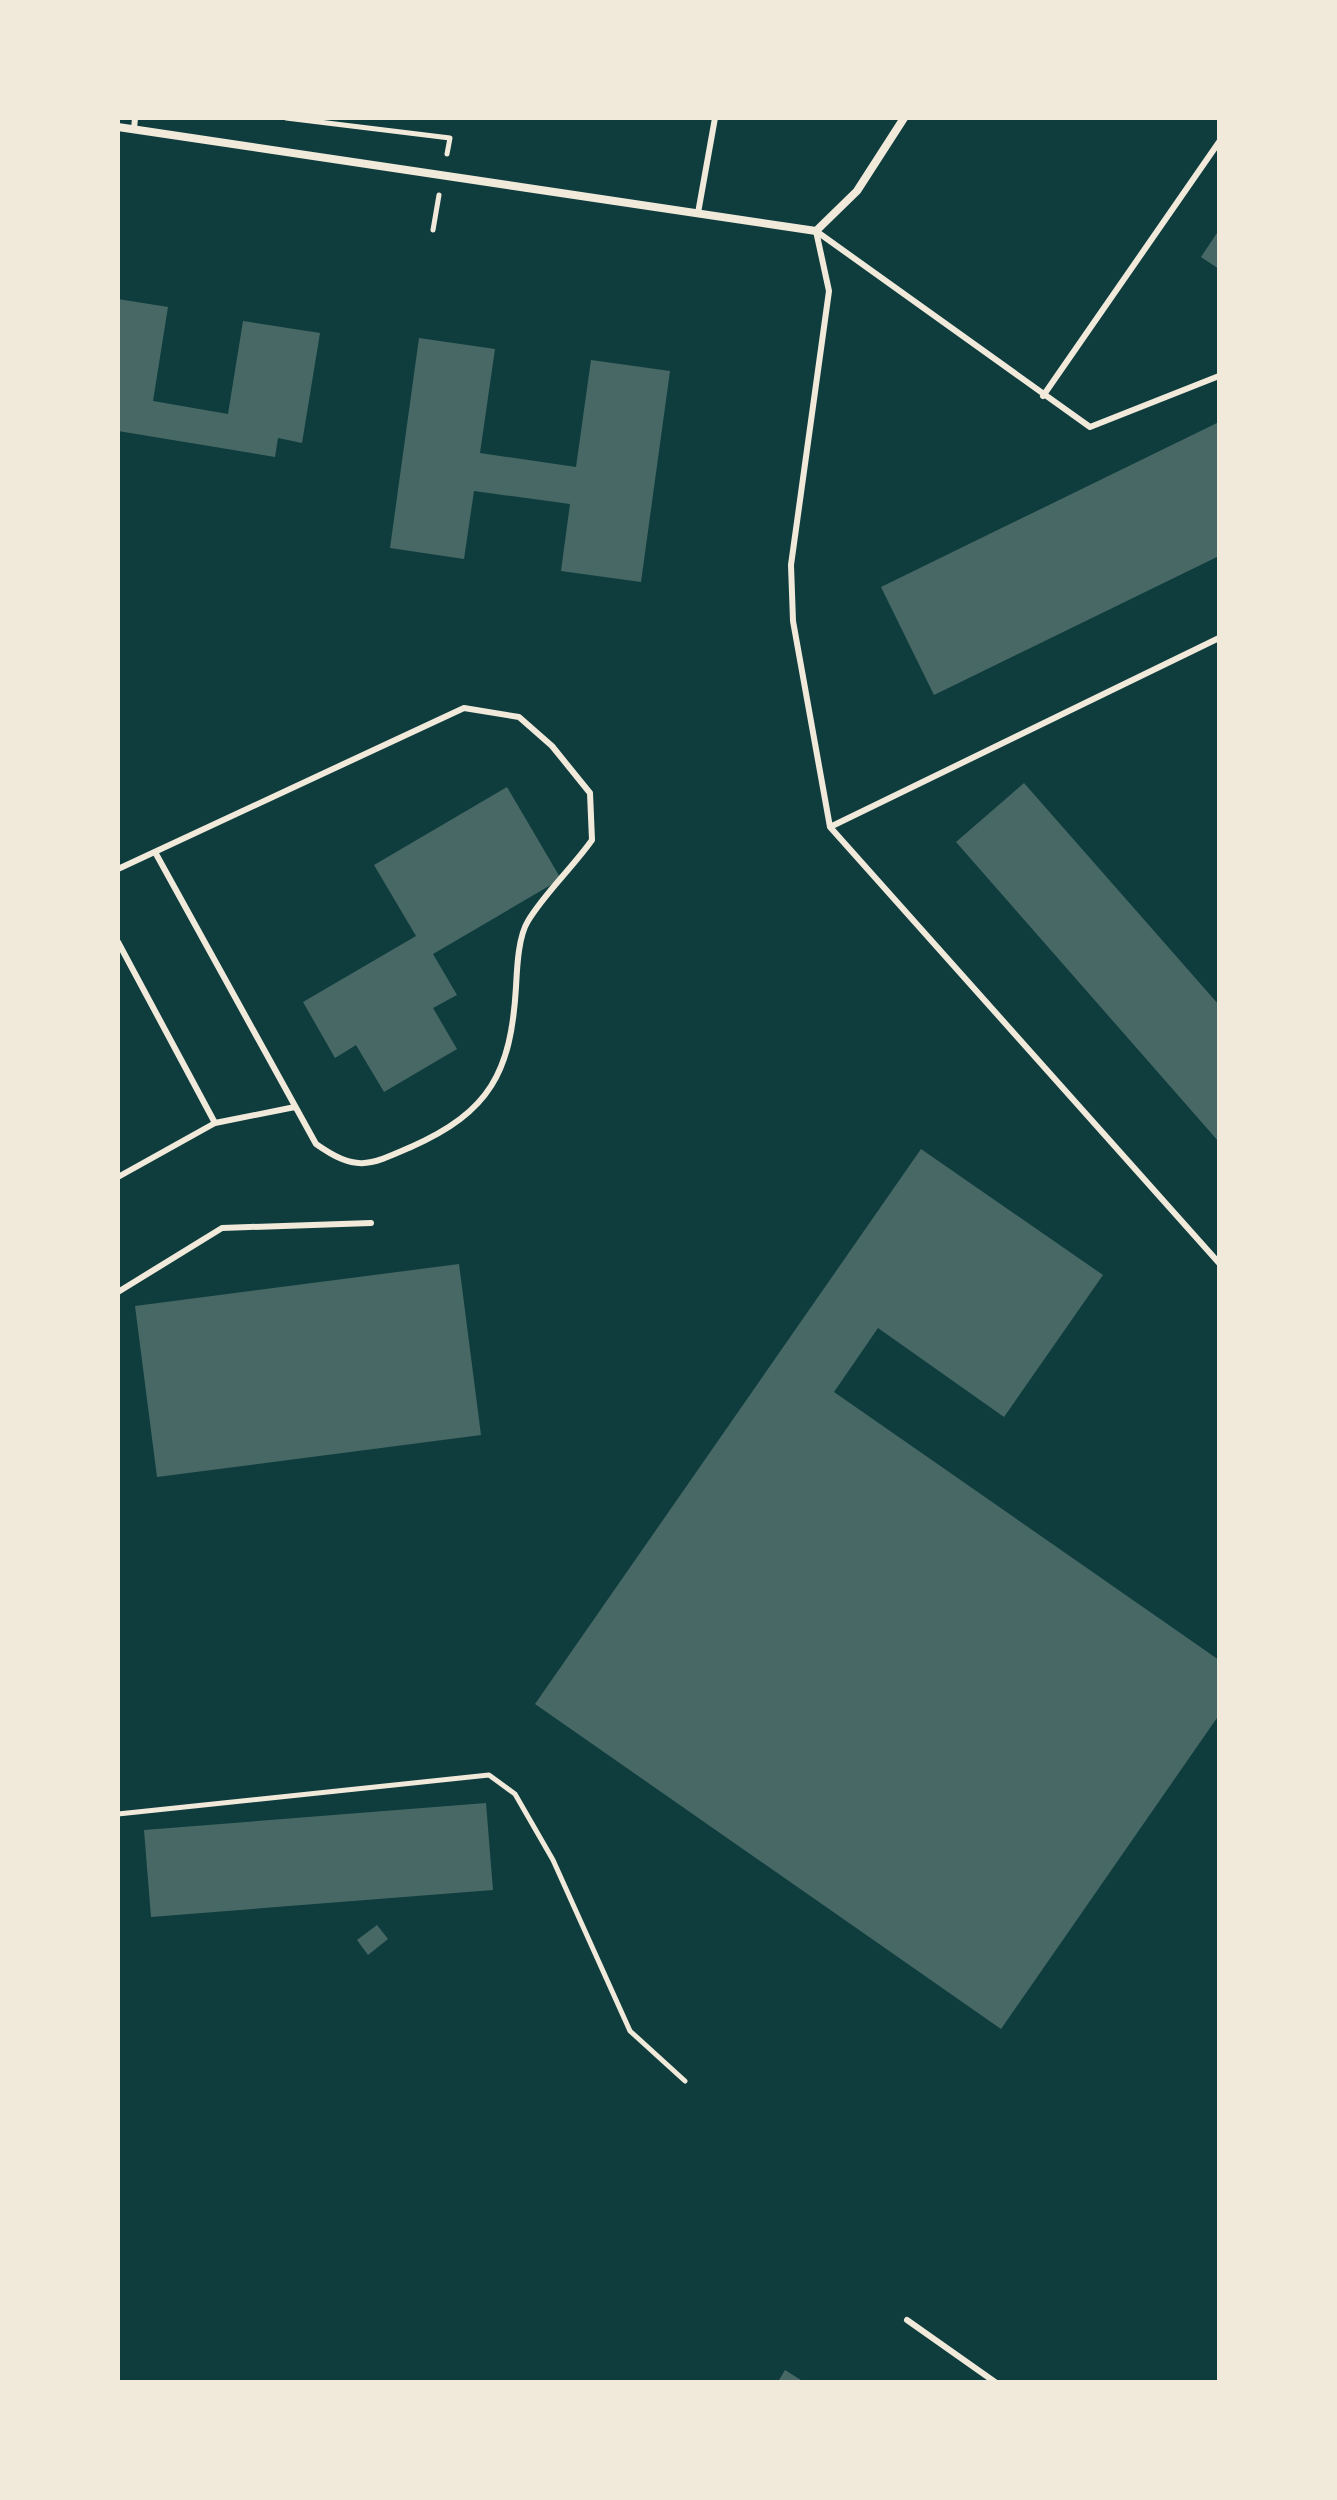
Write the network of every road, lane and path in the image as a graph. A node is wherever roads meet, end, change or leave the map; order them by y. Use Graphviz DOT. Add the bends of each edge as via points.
graph roads {
  1 [pos="135,118"];
  2 [pos="286,118"];
  3 [pos="715,118"];
  4 [pos="904,118"];
  5 [pos="118,127"];
  6 [pos="134,129"];
  7 [pos="450,138"];
  8 [pos="1219,142"];
  9 [pos="698,213"];
  10 [pos="816,231"];
  11 [pos="1219,376"];
  12 [pos="1043,396"];
  13 [pos="1219,638"];
  14 [pos="830,827"];
  15 [pos="155,852"];
  16 [pos="118,869"];
  17 [pos="118,942"];
  18 [pos="295,1107"];
  19 [pos="215,1123"];
  20 [pos="118,1177"];
  21 [pos="371,1223"];
  22 [pos="1219,1263"];
  23 [pos="118,1292"];
  24 [pos="118,1814"];
  25 [pos="685,2081"];
  26 [pos="907,2320"];
  27 [pos="995,2382"];
  1 -- 6 [label="lane"];
  2 -- 7 [label="path"];
  3 -- 9 [label="lane"];
  4 -- 10 [label="street" via="857,191"];
  5 -- 6 [label="street"];
  6 -- 9 [label="street"];
  8 -- 12 [label="lane"];
  9 -- 10 [label="street"];
  10 -- 12 [label="lane"];
  10 -- 14 [label="lane" via="829,291 791,565 793,621"];
  11 -- 12 [label="lane" via="1090,427"];
  13 -- 14 [label="lane"];
  14 -- 22 [label="lane"];
  15 -- 16 [label="lane"];
  15 -- 18 [label="lane"];
  15 -- 18 [label="lane" via="464,708 519,717 552,746 590,793 592,840 526,923 513,1032 496,1084 448,1131 373,1164 341,1162 316,1144"];
  17 -- 19 [label="lane"];
  18 -- 19 [label="lane"];
  19 -- 20 [label="lane"];
  21 -- 23 [label="lane" via="222,1228"];
  24 -- 25 [label="path" via="489,1775 515,1794 553,1860 630,2031"];
  26 -- 27 [label="lane"];
}
